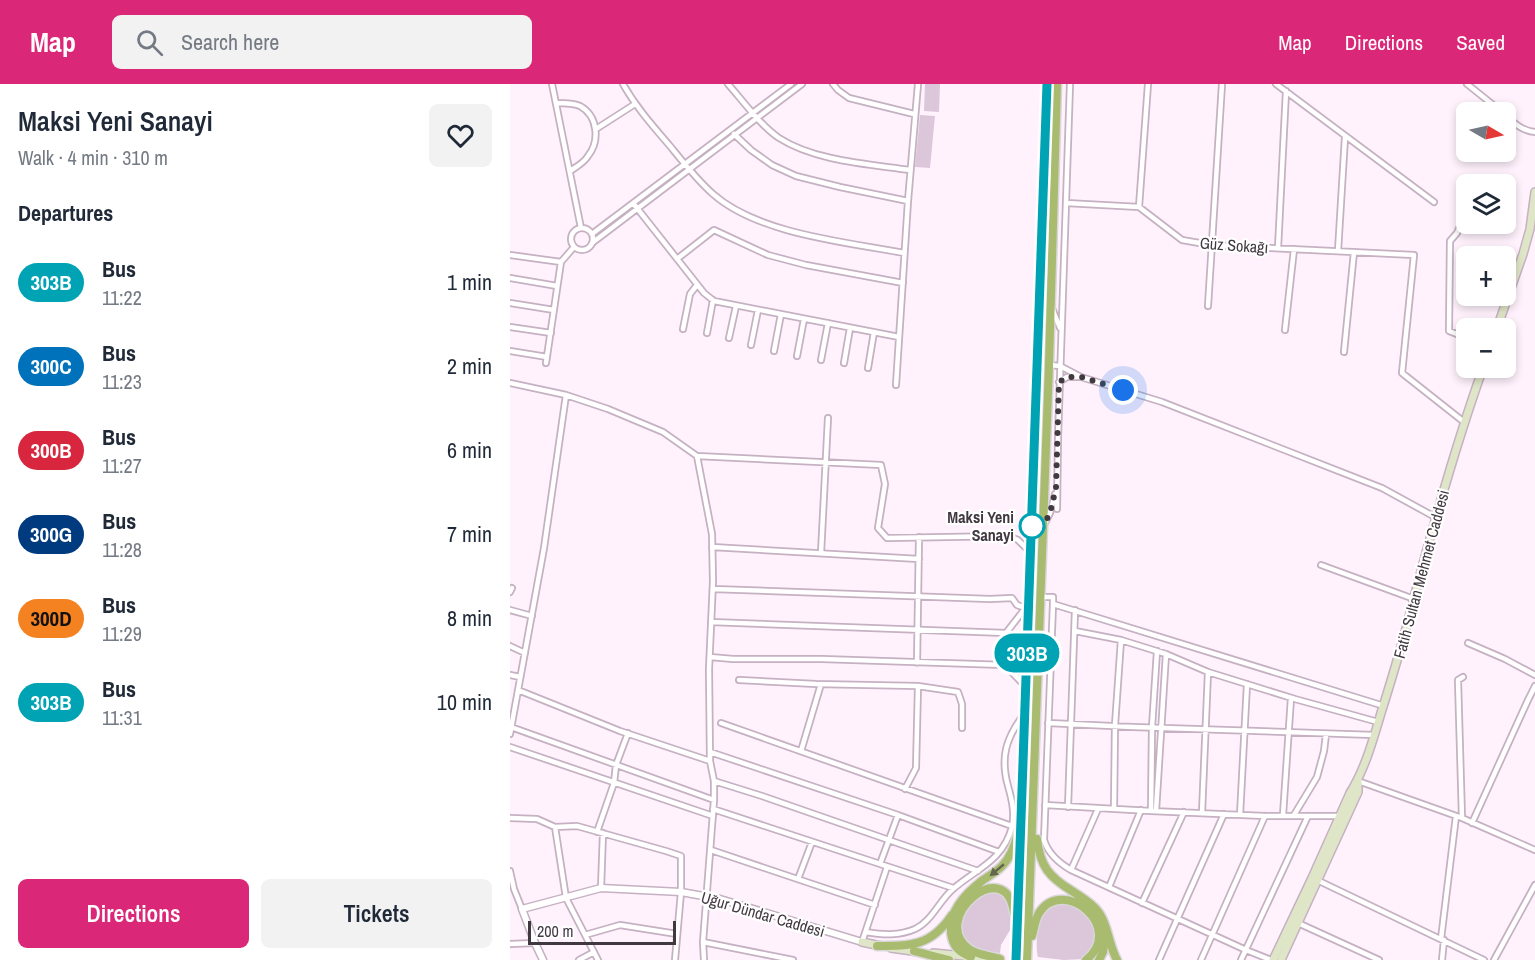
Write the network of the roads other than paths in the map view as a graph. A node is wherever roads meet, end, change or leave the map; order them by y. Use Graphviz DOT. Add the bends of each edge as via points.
graph roads {
  1 [pos="552,84"];
  2 [pos="622,84"];
  3 [pos="728,84"];
  4 [pos="791,84"];
  5 [pos="802,84"];
  6 [pos="833,84"];
  7 [pos="918,84"];
  8 [pos="1047,84"];
  9 [pos="1058,84"];
  10 [pos="1070,84"];
  11 [pos="1148,84"];
  12 [pos="1222,84"];
  13 [pos="1276,84"];
  14 [pos="1467,84"];
  15 [pos="1286,91"];
  16 [pos="1490,102"];
  17 [pos="556,103"];
  18 [pos="635,105"];
  19 [pos="753,113"];
  20 [pos="914,114"];
  21 [pos="757,118"];
  22 [pos="1516,124"];
  23 [pos="596,129"];
  24 [pos="730,130"];
  25 [pos="1535,132"];
  26 [pos="735,135"];
  27 [pos="1345,137"];
  28 [pos="685,164"];
  29 [pos="689,169"];
  30 [pos="910,170"];
  31 [pos="570,171"];
  32 [pos="1535,192"];
  33 [pos="908,201"];
  34 [pos="633,202"];
  35 [pos="1066,202"];
  36 [pos="1434,202"];
  37 [pos="1139,207"];
  38 [pos="637,208"];
  39 [pos="581,228"];
  40 [pos="1532,231"];
  41 [pos="592,234"];
  42 [pos="1456,234"];
  43 [pos="592,243"];
  44 [pos="1211,245"];
  45 [pos="574,247"];
  46 [pos="1278,248"];
  47 [pos="1294,249"];
  48 [pos="1338,251"];
  49 [pos="1354,252"];
  50 [pos="904,253"];
  51 [pos="510,255"];
  52 [pos="677,259"];
  53 [pos="561,262"];
  54 [pos="510,279"];
  55 [pos="903,283"];
  56 [pos="697,285"];
  57 [pos="557,286"];
  58 [pos="713,300"];
  59 [pos="510,303"];
  60 [pos="1051,304"];
  61 [pos="736,306"];
  62 [pos="1208,306"];
  63 [pos="554,310"];
  64 [pos="758,310"];
  65 [pos="781,314"];
  66 [pos="1501,318"];
  67 [pos="804,319"];
  68 [pos="828,323"];
  69 [pos="510,327"];
  70 [pos="683,328"];
  71 [pos="850,328"];
  72 [pos="1285,330"];
  73 [pos="1061,331"];
  74 [pos="874,332"];
  75 [pos="550,333"];
  76 [pos="707,333"];
  77 [pos="1456,334"];
  78 [pos="899,337"];
  79 [pos="729,338"];
  80 [pos="752,345"];
  81 [pos="510,351"];
  82 [pos="774,351"];
  83 [pos="1344,352"];
  84 [pos="797,356"];
  85 [pos="547,357"];
  86 [pos="820,360"];
  87 [pos="546,363"];
  88 [pos="844,363"];
  89 [pos="1049,365"];
  90 [pos="1060,366"];
  91 [pos="868,368"];
  92 [pos="1081,377"];
  93 [pos="1479,378"];
  94 [pos="1059,382"];
  95 [pos="510,383"];
  96 [pos="896,385"];
  97 [pos="566,395"];
  98 [pos="828,418"];
  99 [pos="1464,422"];
  100 [pos="697,456"];
  101 [pos="826,462"];
  102 [pos="1057,474"];
  103 [pos="1058,509"];
  104 [pos="1435,517"];
  105 [pos="1042,528"];
  106 [pos="920,537"];
  107 [pos="712,547"];
  108 [pos="821,553"];
  109 [pos="1031,553"];
  110 [pos="918,559"];
  111 [pos="1321,565"];
  112 [pos="713,589"];
  113 [pos="918,597"];
  114 [pos="1040,597"];
  115 [pos="1414,599"];
  116 [pos="1053,604"];
  117 [pos="1028,606"];
  118 [pos="510,610"];
  119 [pos="1075,610"];
  120 [pos="532,616"];
  121 [pos="711,622"];
  122 [pos="918,630"];
  123 [pos="1075,631"];
  124 [pos="1006,633"];
  125 [pos="1121,640"];
  126 [pos="1468,643"];
  127 [pos="510,646"];
  128 [pos="1156,651"];
  129 [pos="525,653"];
  130 [pos="1166,654"];
  131 [pos="710,657"];
  132 [pos="917,663"];
  133 [pos="1005,665"];
  134 [pos="1208,672"];
  135 [pos="510,675"];
  136 [pos="1535,675"];
  137 [pos="520,677"];
  138 [pos="1463,677"];
  139 [pos="739,680"];
  140 [pos="821,684"];
  141 [pos="1247,684"];
  142 [pos="918,686"];
  143 [pos="1535,686"];
  144 [pos="1026,687"];
  145 [pos="518,690"];
  146 [pos="1291,698"];
  147 [pos="1384,706"];
  148 [pos="1026,712"];
  149 [pos="1378,722"];
  150 [pos="721,723"];
  151 [pos="1048,723"];
  152 [pos="1071,723"];
  153 [pos="1115,725"];
  154 [pos="511,727"];
  155 [pos="1152,727"];
  156 [pos="1160,728"];
  157 [pos="962,729"];
  158 [pos="1206,730"];
  159 [pos="1244,731"];
  160 [pos="1289,732"];
  161 [pos="510,734"];
  162 [pos="628,734"];
  163 [pos="1326,734"];
  164 [pos="1374,735"];
  165 [pos="510,747"];
  166 [pos="801,751"];
  167 [pos="710,752"];
  168 [pos="710,761"];
  169 [pos="616,765"];
  170 [pos="714,781"];
  171 [pos="1358,781"];
  172 [pos="614,783"];
  173 [pos="905,789"];
  174 [pos="1023,797"];
  175 [pos="714,800"];
  176 [pos="1045,805"];
  177 [pos="1034,806"];
  178 [pos="1068,807"];
  179 [pos="1098,808"];
  180 [pos="713,809"];
  181 [pos="1114,809"];
  182 [pos="1141,810"];
  183 [pos="1153,811"];
  184 [pos="1184,812"];
  185 [pos="1202,813"];
  186 [pos="1224,814"];
  187 [pos="898,815"];
  188 [pos="1240,815"];
  189 [pos="1283,815"];
  190 [pos="713,816"];
  191 [pos="1264,816"];
  192 [pos="1294,816"];
  193 [pos="1308,816"];
  194 [pos="1342,817"];
  195 [pos="1459,817"];
  196 [pos="510,818"];
  197 [pos="1473,823"];
  198 [pos="1012,826"];
  199 [pos="555,827"];
  200 [pos="600,833"];
  201 [pos="889,840"];
  202 [pos="812,842"];
  203 [pos="711,850"];
  204 [pos="1535,850"];
  205 [pos="999,852"];
  206 [pos="880,864"];
  207 [pos="887,867"];
  208 [pos="1071,870"];
  209 [pos="510,871"];
  210 [pos="978,871"];
  211 [pos="798,879"];
  212 [pos="1315,879"];
  213 [pos="1535,885"];
  214 [pos="512,887"];
  215 [pos="1109,887"];
  216 [pos="601,888"];
  217 [pos="953,888"];
  218 [pos="681,892"];
  219 [pos="706,896"];
  220 [pos="566,898"];
  221 [pos="1142,903"];
  222 [pos="874,905"];
  223 [pos="522,909"];
  224 [pos="955,910"];
  225 [pos="1177,919"];
  226 [pos="1298,923"];
  227 [pos="1104,926"];
  228 [pos="866,932"];
  229 [pos="677,934"];
  230 [pos="585,935"];
  231 [pos="1212,935"];
  232 [pos="1442,939"];
  233 [pos="703,942"];
  234 [pos="862,942"];
  235 [pos="535,943"];
  236 [pos="510,944"];
  237 [pos="878,946"];
  238 [pos="914,951"];
  239 [pos="1246,951"];
  240 [pos="594,952"];
  241 [pos="971,957"];
  242 [pos="1016,958"];
  243 [pos="1027,958"];
  244 [pos="543,960"];
  245 [pos="579,960"];
  246 [pos="598,960"];
  247 [pos="675,960"];
  248 [pos="704,960"];
  249 [pos="793,960"];
  250 [pos="949,960"];
  251 [pos="1000,960"];
  252 [pos="1005,960"];
  253 [pos="1086,960"];
  254 [pos="1099,960"];
  255 [pos="1117,960"];
  256 [pos="1159,960"];
  257 [pos="1201,960"];
  258 [pos="1241,960"];
  259 [pos="1272,960"];
  260 [pos="1281,960"];
  261 [pos="1379,960"];
  262 [pos="1442,960"];
  263 [pos="1484,960"];
  264 [pos="1494,960"];
  1 -- 17 [label="street"];
  2 -- 18 [label="street"];
  3 -- 19 [label="street"];
  4 -- 19 [label="street"];
  5 -- 21 [label="street"];
  6 -- 20 [label="street" via="849,98"];
  7 -- 20 [label="street"];
  8 -- 109 [label="highway"];
  9 -- 60 [label="highway"];
  10 -- 35 [label="street"];
  11 -- 37 [label="street"];
  12 -- 44 [label="street"];
  13 -- 15 [label="street"];
  14 -- 16 [label="street"];
  15 -- 27 [label="street"];
  15 -- 46 [label="street"];
  17 -- 23 [label="street" via="580,106"];
  17 -- 31 [label="street"];
  18 -- 23 [label="street"];
  18 -- 28 [label="street"];
  19 -- 21 [label="street"];
  19 -- 24 [label="street"];
  20 -- 30 [label="street"];
  21 -- 26 [label="street"];
  21 -- 30 [label="street" via="778,138 802,150"];
  22 -- 25 [label="street"];
  23 -- 31 [label="street" via="590,154"];
  24 -- 26 [label="street"];
  24 -- 28 [label="street"];
  26 -- 29 [label="street"];
  26 -- 33 [label="street" via="772,165 796,176"];
  27 -- 36 [label="street"];
  27 -- 48 [label="street"];
  28 -- 29 [label="street"];
  28 -- 34 [label="street"];
  29 -- 38 [label="street"];
  29 -- 50 [label="street" via="713,195 772,226"];
  30 -- 33 [label="street"];
  31 -- 39 [label="street"];
  32 -- 40 [label="main road"];
  33 -- 50 [label="street"];
  34 -- 38 [label="street"];
  34 -- 41 [label="street"];
  35 -- 37 [label="street"];
  35 -- 73 [label="street"];
  37 -- 44 [label="street, Güz Sokağı" via="1182,240"];
  38 -- 43 [label="street"];
  38 -- 52 [label="street"];
  39 -- 41 [label="street"];
  39 -- 45 [label="street" via="572,235"];
  40 -- 66 [label="main road"];
  41 -- 43 [label="street"];
  42 -- 77 [label="street" via="1450,241 1449,332"];
  43 -- 45 [label="street" via="586,249"];
  44 -- 46 [label="street, Güz Sokağı"];
  44 -- 62 [label="street"];
  45 -- 53 [label="street"];
  46 -- 47 [label="street, Güz Sokağı"];
  47 -- 48 [label="street, Güz Sokağı"];
  47 -- 72 [label="street"];
  48 -- 49 [label="street, Güz Sokağı"];
  49 -- 83 [label="street"];
  49 -- 99 [label="street, Güz Sokağı" via="1414,255 1402,373"];
  50 -- 55 [label="street"];
  51 -- 53 [label="street"];
  52 -- 55 [label="street" via="714,230 768,255"];
  52 -- 56 [label="street"];
  53 -- 57 [label="street"];
  54 -- 57 [label="street"];
  55 -- 78 [label="street"];
  56 -- 58 [label="street"];
  56 -- 70 [label="street" via="690,294"];
  57 -- 63 [label="street"];
  58 -- 61 [label="street"];
  58 -- 76 [label="street"];
  59 -- 63 [label="street"];
  60 -- 73 [label="street"];
  60 -- 89 [label="highway"];
  61 -- 64 [label="street"];
  61 -- 79 [label="street"];
  63 -- 75 [label="street"];
  64 -- 65 [label="street"];
  64 -- 80 [label="street"];
  65 -- 67 [label="street"];
  65 -- 82 [label="street"];
  67 -- 68 [label="street"];
  67 -- 84 [label="street"];
  68 -- 71 [label="street"];
  68 -- 86 [label="street"];
  69 -- 75 [label="street"];
  71 -- 74 [label="street"];
  71 -- 88 [label="street"];
  73 -- 90 [label="street"];
  74 -- 78 [label="street"];
  74 -- 91 [label="street"];
  75 -- 85 [label="street"];
  78 -- 96 [label="street"];
  81 -- 85 [label="street"];
  85 -- 87 [label="street"];
  89 -- 90 [label="street"];
  89 -- 105 [label="highway"];
  90 -- 92 [label="street"];
  90 -- 94 [label="street"];
  92 -- 94 [label="street" via="1067,377"];
  92 -- 104 [label="street" via="1162,402 1382,488"];
  93 -- 99 [label="main road, Fatih Sultan Mehmet Caddesi"];
  94 -- 102 [label="street"];
  95 -- 97 [label="street"];
  97 -- 100 [label="street" via="663,432"];
  97 -- 120 [label="street"];
  98 -- 101 [label="street"];
  99 -- 104 [label="main road, Fatih Sultan Mehmet Caddesi"];
  100 -- 101 [label="street"];
  100 -- 107 [label="street"];
  101 -- 106 [label="street" via="881,465 885,484 878,528 887,538"];
  101 -- 108 [label="street"];
  102 -- 103 [label="street"];
  102 -- 105 [label="street" via="1054,500"];
  104 -- 115 [label="main road, Fatih Sultan Mehmet Caddesi"];
  105 -- 114 [label="highway"];
  106 -- 109 [label="street" via="1008,536"];
  106 -- 110 [label="street"];
  107 -- 108 [label="street"];
  107 -- 112 [label="street"];
  108 -- 110 [label="street"];
  109 -- 117 [label="highway"];
  110 -- 113 [label="street"];
  111 -- 115 [label="street"];
  112 -- 113 [label="street"];
  112 -- 121 [label="street"];
  113 -- 117 [label="street" via="1012,598 1017,605"];
  113 -- 122 [label="street"];
  114 -- 116 [label="street" via="1053,597"];
  114 -- 177 [label="highway"];
  115 -- 147 [label="main road, Fatih Sultan Mehmet Caddesi"];
  116 -- 119 [label="street"];
  116 -- 151 [label="street"];
  117 -- 124 [label="street"];
  117 -- 144 [label="highway"];
  118 -- 120 [label="street"];
  119 -- 123 [label="street"];
  119 -- 147 [label="street"];
  120 -- 129 [label="street"];
  121 -- 122 [label="street"];
  121 -- 131 [label="street"];
  122 -- 124 [label="street"];
  122 -- 132 [label="street"];
  123 -- 125 [label="street"];
  123 -- 152 [label="street"];
  124 -- 133 [label="street"];
  125 -- 128 [label="street"];
  125 -- 153 [label="street"];
  126 -- 136 [label="street"];
  127 -- 129 [label="street"];
  128 -- 130 [label="street"];
  128 -- 155 [label="street"];
  129 -- 137 [label="street"];
  130 -- 134 [label="street"];
  130 -- 156 [label="street"];
  131 -- 132 [label="street"];
  131 -- 167 [label="street"];
  132 -- 133 [label="street"];
  133 -- 144 [label="street"];
  134 -- 141 [label="street"];
  134 -- 158 [label="street"];
  135 -- 137 [label="street"];
  137 -- 145 [label="street"];
  138 -- 195 [label="street" via="1458,680"];
  139 -- 140 [label="street"];
  140 -- 142 [label="street"];
  140 -- 166 [label="street"];
  141 -- 146 [label="street"];
  141 -- 159 [label="street"];
  142 -- 157 [label="street" via="958,692"];
  142 -- 173 [label="street" via="916,768"];
  143 -- 197 [label="street"];
  144 -- 148 [label="highway"];
  145 -- 154 [label="street"];
  145 -- 162 [label="street"];
  146 -- 149 [label="street"];
  146 -- 160 [label="street"];
  147 -- 149 [label="main road, Fatih Sultan Mehmet Caddesi"];
  148 -- 174 [label="highway"];
  148 -- 198 [label="street" via="1008,738 1005,756"];
  149 -- 164 [label="main road, Fatih Sultan Mehmet Caddesi"];
  150 -- 166 [label="street"];
  151 -- 152 [label="street"];
  151 -- 176 [label="street"];
  152 -- 153 [label="street"];
  152 -- 178 [label="street"];
  153 -- 155 [label="street"];
  153 -- 181 [label="street"];
  154 -- 161 [label="street"];
  154 -- 169 [label="street"];
  155 -- 156 [label="street"];
  155 -- 183 [label="street"];
  156 -- 158 [label="street"];
  156 -- 183 [label="street"];
  158 -- 159 [label="street"];
  158 -- 185 [label="street"];
  159 -- 160 [label="street"];
  159 -- 188 [label="street"];
  160 -- 163 [label="street"];
  160 -- 189 [label="street"];
  162 -- 168 [label="street"];
  162 -- 169 [label="street"];
  163 -- 164 [label="street"];
  163 -- 192 [label="street" via="1317,777"];
  164 -- 171 [label="main road, Fatih Sultan Mehmet Caddesi"];
  165 -- 172 [label="street"];
  166 -- 173 [label="street"];
  167 -- 168 [label="street"];
  167 -- 187 [label="street"];
  168 -- 170 [label="street"];
  169 -- 172 [label="street"];
  169 -- 175 [label="street"];
  170 -- 175 [label="street"];
  170 -- 201 [label="street"];
  171 -- 194 [label="main road, Fatih Sultan Mehmet Caddesi"];
  171 -- 195 [label="street"];
  172 -- 190 [label="street"];
  172 -- 200 [label="street"];
  173 -- 198 [label="street"];
  174 -- 224 [label="highway, one-way" via="1016,843 1008,859 970,891"];
  174 -- 242 [label="highway"];
  175 -- 180 [label="street"];
  176 -- 178 [label="street"];
  176 -- 208 [label="street" via="1046,846 1051,855"];
  177 -- 227 [label="highway" via="1043,865 1058,882 1095,908"];
  177 -- 243 [label="highway"];
  178 -- 179 [label="street"];
  179 -- 181 [label="street"];
  179 -- 208 [label="street"];
  180 -- 190 [label="street"];
  180 -- 202 [label="street"];
  181 -- 182 [label="street"];
  182 -- 183 [label="street"];
  182 -- 215 [label="street"];
  183 -- 184 [label="street"];
  184 -- 185 [label="street"];
  184 -- 221 [label="street"];
  185 -- 186 [label="street"];
  186 -- 188 [label="street"];
  186 -- 225 [label="street"];
  187 -- 201 [label="street"];
  187 -- 205 [label="street"];
  188 -- 191 [label="street"];
  189 -- 191 [label="street"];
  189 -- 192 [label="street"];
  190 -- 203 [label="street"];
  191 -- 231 [label="street"];
  192 -- 193 [label="street"];
  193 -- 194 [label="street"];
  193 -- 239 [label="street"];
  194 -- 212 [label="main road, Fatih Sultan Mehmet Caddesi"];
  195 -- 197 [label="street"];
  195 -- 232 [label="street"];
  196 -- 199 [label="street" via="537,819"];
  197 -- 204 [label="street"];
  198 -- 205 [label="street"];
  199 -- 200 [label="street" via="577,826"];
  199 -- 220 [label="street"];
  200 -- 216 [label="street"];
  200 -- 218 [label="street" via="681,856"];
  201 -- 206 [label="street"];
  201 -- 210 [label="street"];
  202 -- 206 [label="street"];
  202 -- 211 [label="street"];
  203 -- 211 [label="street"];
  203 -- 219 [label="street"];
  205 -- 210 [label="street"];
  206 -- 207 [label="street"];
  207 -- 217 [label="street"];
  207 -- 222 [label="street"];
  208 -- 215 [label="street"];
  209 -- 214 [label="street"];
  210 -- 217 [label="street"];
  211 -- 222 [label="street"];
  212 -- 226 [label="main road, Fatih Sultan Mehmet Caddesi"];
  212 -- 232 [label="street"];
  212 -- 259 [label="main road, Fatih Sultan Mehmet Caddesi"];
  213 -- 264 [label="street"];
  214 -- 223 [label="street"];
  215 -- 221 [label="street"];
  216 -- 218 [label="street, Uğur Dündar Caddesi"];
  216 -- 220 [label="street, Uğur Dündar Caddesi"];
  217 -- 228 [label="street" via="918,927 894,934"];
  218 -- 219 [label="street, Uğur Dündar Caddesi"];
  218 -- 229 [label="street"];
  219 -- 233 [label="street"];
  219 -- 234 [label="street, Uğur Dündar Caddesi"];
  220 -- 223 [label="street, Uğur Dündar Caddesi"];
  220 -- 230 [label="street"];
  221 -- 225 [label="street"];
  222 -- 228 [label="street"];
  223 -- 235 [label="street"];
  224 -- 237 [label="highway" via="941,929 925,941"];
  224 -- 241 [label="highway" via="951,928 954,942 960,952"];
  225 -- 231 [label="street"];
  225 -- 256 [label="street"];
  226 -- 260 [label="main road, Fatih Sultan Mehmet Caddesi"];
  226 -- 261 [label="street"];
  227 -- 254 [label="highway"];
  227 -- 255 [label="highway"];
  228 -- 234 [label="street"];
  229 -- 230 [label="street" via="620,925"];
  229 -- 247 [label="street"];
  230 -- 240 [label="street"];
  231 -- 239 [label="street"];
  231 -- 257 [label="street"];
  232 -- 262 [label="street"];
  232 -- 263 [label="street"];
  233 -- 248 [label="street"];
  233 -- 249 [label="street"];
  234 -- 237 [label="main road"];
  235 -- 236 [label="street"];
  235 -- 244 [label="street"];
  237 -- 238 [label="main road"];
  238 -- 241 [label="main road"];
  238 -- 250 [label="highway"];
  239 -- 258 [label="street"];
  239 -- 259 [label="street"];
  240 -- 245 [label="street"];
  240 -- 246 [label="street"];
  241 -- 251 [label="main road"];
  242 -- 251 [label="highway" via="1012,899 998,889 986,889 963,908 959,933 968,948"];
  243 -- 253 [label="highway" via="1039,913 1052,902 1065,900 1083,906 1099,931 1098,945"];
  251 -- 252 [label="main road"];
}
